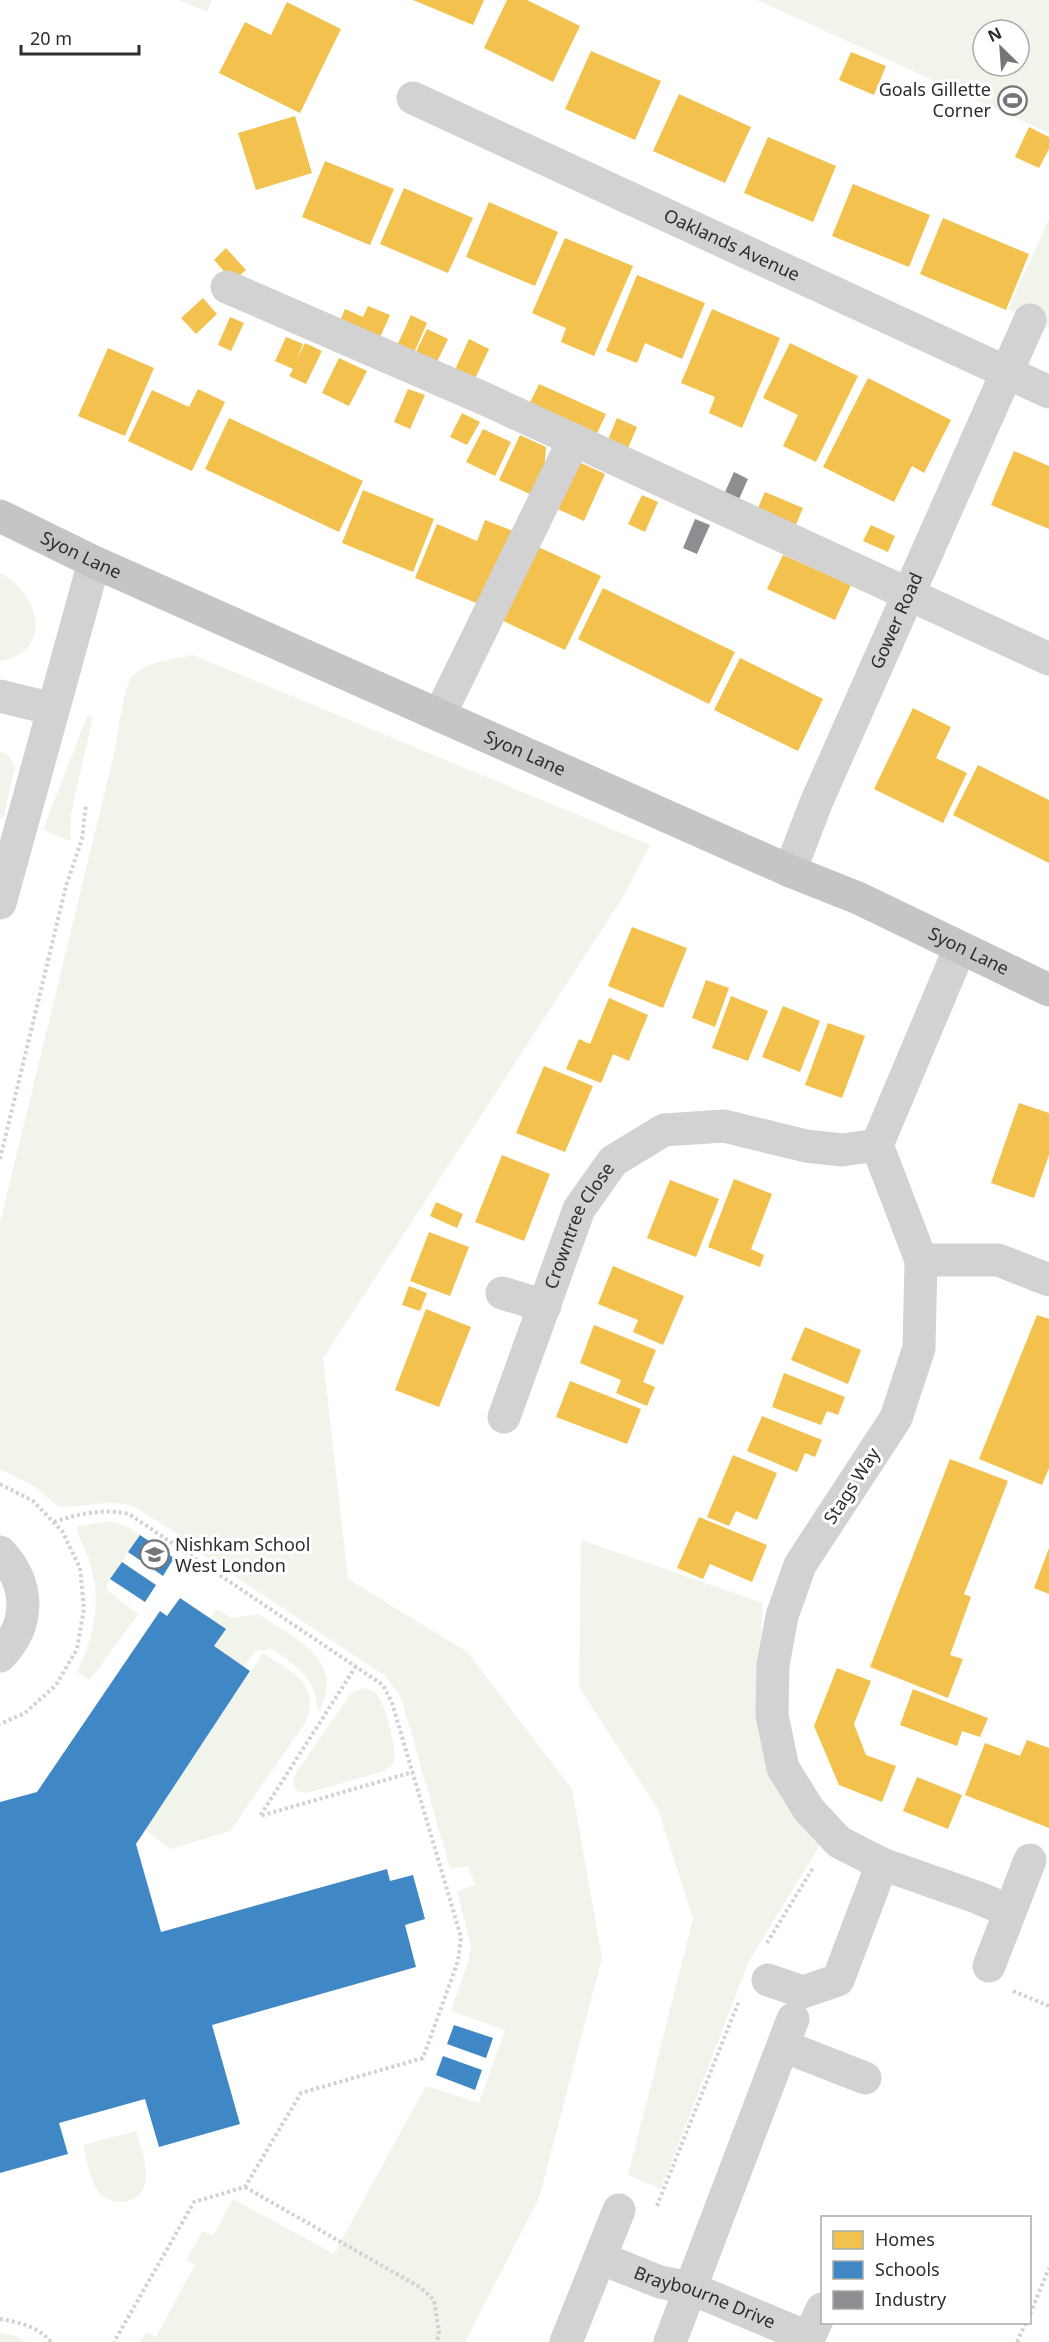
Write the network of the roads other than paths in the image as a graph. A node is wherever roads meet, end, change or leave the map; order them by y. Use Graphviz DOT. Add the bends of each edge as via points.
graph roads {
  1 [pos="413,98"];
  2 [pos="227,287"];
  3 [pos="1030,320"];
  4 [pos="1007,373"];
  5 [pos="1049,392"];
  6 [pos="574,440"];
  7 [pos="0,516"];
  8 [pos="94,562"];
  9 [pos="910,594"];
  10 [pos="1049,659"];
  11 [pos="0,696"];
  12 [pos="53,709"];
  13 [pos="440,714"];
  14 [pos="790,871"];
  15 [pos="0,903"];
  16 [pos="960,948"];
  17 [pos="1049,990"];
  18 [pos="877,1145"];
  19 [pos="921,1260"];
  20 [pos="1049,1280"];
  21 [pos="502,1293"];
  22 [pos="545,1306"];
  23 [pos="504,1417"];
  24 [pos="0,1552"];
  25 [pos="0,1656"];
  26 [pos="1030,1860"];
  27 [pos="882,1864"];
  28 [pos="1009,1911"];
  29 [pos="989,1965"];
  30 [pos="768,1980"];
  31 [pos="865,2078"];
  32 [pos="620,2211"];
  33 [pos="600,2258"];
  34 [pos="690,2288"];
  35 [pos="813,2330"];
  36 [pos="566,2342"];
  37 [pos="670,2342"];
  1 -- 4 [label="street, Oaklands Avenue"];
  2 -- 6 [label="street"];
  3 -- 4 [label="street, Gower Road"];
  4 -- 5 [label="street, Oaklands Avenue"];
  4 -- 9 [label="street, Gower Road"];
  6 -- 9 [label="street"];
  6 -- 13 [label="street"];
  7 -- 8 [label="main road, Syon Lane"];
  8 -- 12 [label="street"];
  8 -- 13 [label="main road, Syon Lane"];
  9 -- 10 [label="street"];
  9 -- 14 [label="street, Gower Road" via="816,803"];
  11 -- 12 [label="street"];
  12 -- 15 [label="street"];
  13 -- 14 [label="main road, Syon Lane"];
  14 -- 16 [label="main road, Syon Lane" via="858,898"];
  16 -- 17 [label="main road, Syon Lane"];
  16 -- 18 [label="street"];
  18 -- 19 [label="street, Stags Way"];
  18 -- 22 [label="street, Crowntree Close" via="842,1150 806,1146 724,1126 664,1130 613,1161 579,1209"];
  19 -- 20 [label="street" via="998,1260"];
  19 -- 27 [label="street, Stags Way" via="919,1348 896,1418 800,1565 782,1616 773,1665 772,1715 783,1768 809,1810 839,1842"];
  21 -- 22 [label="street"];
  22 -- 23 [label="street, Crowntree Close"];
  24 -- 25 [label="street" via="15,1570 23,1592 23,1615 15,1637"];
  26 -- 28 [label="street"];
  27 -- 28 [label="street, Stags Way"];
  27 -- 30 [label="street" via="838,1980 803,1992"];
  28 -- 29 [label="street"];
  31 -- 34 [label="street" via="788,2033"];
  32 -- 33 [label="street"];
  33 -- 34 [label="street, Braybourne Drive" via="660,2282"];
  33 -- 36 [label="street"];
  34 -- 35 [label="street, Braybourne Drive"];
  34 -- 37 [label="street"];
}
